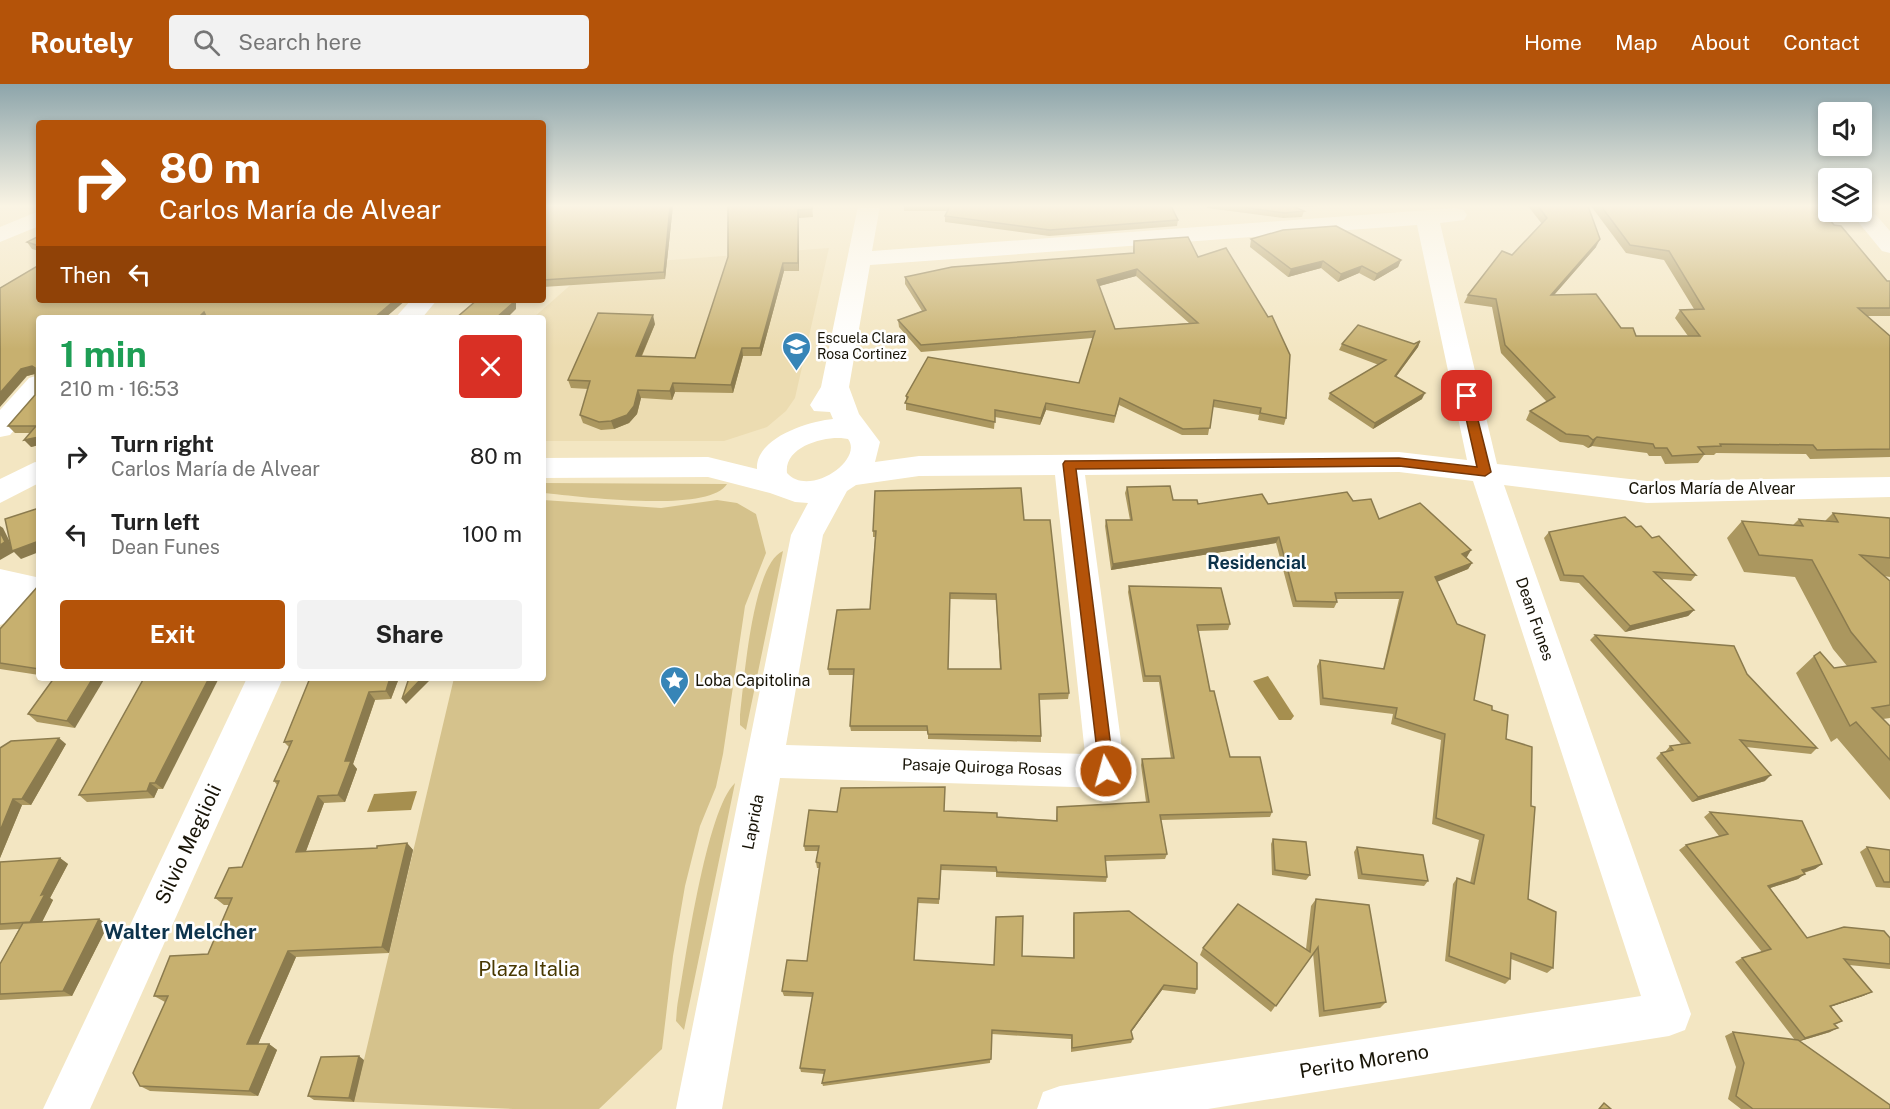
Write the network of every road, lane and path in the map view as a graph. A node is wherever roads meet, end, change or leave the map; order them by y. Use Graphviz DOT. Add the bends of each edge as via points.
graph roads {
  1 [pos="860,254"];
  2 [pos="931,254"];
  3 [pos="1448,254"];
  4 [pos="859,259"];
  5 [pos="422,303"];
  6 [pos="411,315"];
  7 [pos="36,387"];
  8 [pos="835,387"];
  9 [pos="0,428"];
  10 [pos="860,437"];
  11 [pos="792,442"];
  12 [pos="1069,464"];
  13 [pos="924,466"];
  14 [pos="708,467"];
  15 [pos="546,468"];
  16 [pos="0,472"];
  17 [pos="36,472"];
  18 [pos="1485,472"];
  19 [pos="36,473"];
  20 [pos="842,481"];
  21 [pos="1890,487"];
  22 [pos="783,488"];
  23 [pos="0,492"];
  24 [pos="807,535"];
  25 [pos="0,581"];
  26 [pos="0,612"];
  27 [pos="264,681"];
  28 [pos="764,761"];
  29 [pos="1669,1014"];
  30 [pos="66,1109"];
  31 [pos="699,1109"];
  32 [pos="1060,1109"];
  1 -- 4 [label="street"];
  2 -- 4 [label="street, Dean Funes"];
  3 -- 18 [label="street, Dean Funes"];
  4 -- 8 [label="street"];
  5 -- 6 [label="street"];
  7 -- 9 [label="street"];
  8 -- 10 [label="street" via="841,408"];
  8 -- 11 [label="street" via="817,416"];
  10 -- 11 [label="street" via="840,428 824,429"];
  10 -- 13 [label="street, Carlos María de Alvear" via="897,459"];
  10 -- 20 [label="street" via="862,460"];
  11 -- 14 [label="street"];
  11 -- 22 [label="street" via="777,454 771,469"];
  12 -- 13 [label="street, Carlos María de Alvear"];
  12 -- 18 [label="street, Carlos María de Alvear" via="1399,462"];
  12 -- 28 [label="street, Pasaje Quiroga Rosas" via="1106,771"];
  13 -- 20 [label="street, Carlos María de Alvear" via="889,468"];
  14 -- 15 [label="street"];
  14 -- 22 [label="street"];
  16 -- 17 [label="street"];
  18 -- 21 [label="street, Carlos María de Alvear" via="1647,492"];
  18 -- 29 [label="street, Dean Funes"];
  19 -- 23 [label="street"];
  20 -- 22 [label="street" via="812,493"];
  20 -- 24 [label="street, Laprida" via="823,503"];
  22 -- 24 [label="street" via="801,516"];
  24 -- 28 [label="street, Laprida"];
  25 -- 26 [label="street" via="24,586"];
  27 -- 30 [label="street, Silvio Meglioli"];
  28 -- 31 [label="street, Laprida"];
  29 -- 32 [label="street, Perito Moreno"];
}
